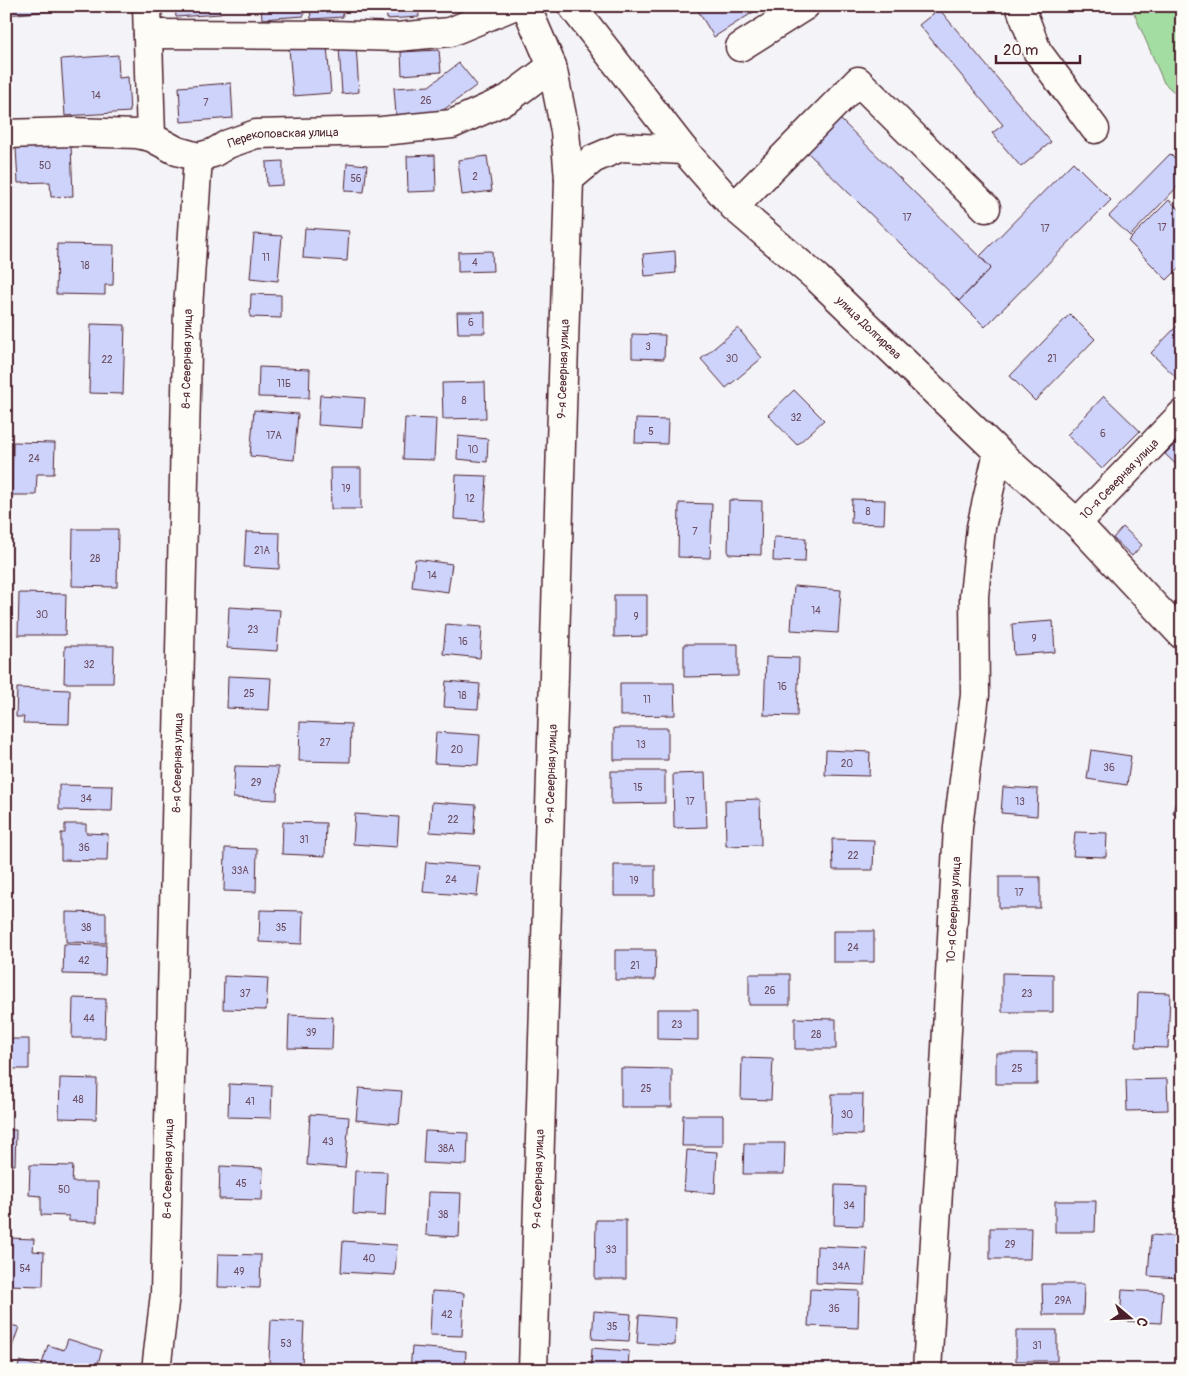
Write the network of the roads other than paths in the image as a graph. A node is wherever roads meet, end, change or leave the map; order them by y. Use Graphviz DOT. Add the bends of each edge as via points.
graph roads {
  1 [pos="147,6"];
  2 [pos="513,6"];
  3 [pos="526,6"];
  4 [pos="572,6"];
  5 [pos="805,6"];
  6 [pos="1020,6"];
  7 [pos="148,34"];
  8 [pos="740,47"];
  9 [pos="552,66"];
  10 [pos="1095,129"];
  11 [pos="6,134"];
  12 [pos="151,137"];
  13 [pos="684,150"];
  14 [pos="198,157"];
  15 [pos="569,178"];
  16 [pos="734,207"];
  17 [pos="986,208"];
  18 [pos="1182,414"];
  19 [pos="998,452"];
  20 [pos="1077,522"];
  21 [pos="1182,635"];
  22 [pos="156,1370"];
  23 [pos="533,1370"];
  24 [pos="927,1370"];
  1 -- 7 [label="street"];
  2 -- 7 [label="street" via="450,32 397,37"];
  3 -- 9 [label="street, 9-я Северная улица"];
  4 -- 13 [label="street, улица Долгирева"];
  5 -- 8 [label="street"];
  6 -- 10 [label="street" via="1037,50"];
  7 -- 12 [label="street"];
  9 -- 14 [label="street, Перекоповская улица" via="508,99 452,124 382,131 256,134"];
  9 -- 15 [label="street, 9-я Северная улица" via="565,131"];
  11 -- 12 [label="street" via="80,132"];
  12 -- 14 [label="street" via="177,151"];
  13 -- 15 [label="street" via="622,146 592,159"];
  13 -- 16 [label="street, улица Долгирева"];
  14 -- 22 [label="street, 8-я Северная улица" via="188,308 165,1294"];
  15 -- 23 [label="street, 9-я Северная улица"];
  16 -- 17 [label="street" via="858,81"];
  16 -- 19 [label="street, улица Долгирева" via="817,278"];
  18 -- 20 [label="street, 10-я Северная улица"];
  19 -- 20 [label="street, улица Долгирева"];
  19 -- 24 [label="street, 10-я Северная улица" via="981,527 974,596 975,695 958,826"];
  20 -- 21 [label="street, улица Долгирева"];
}
